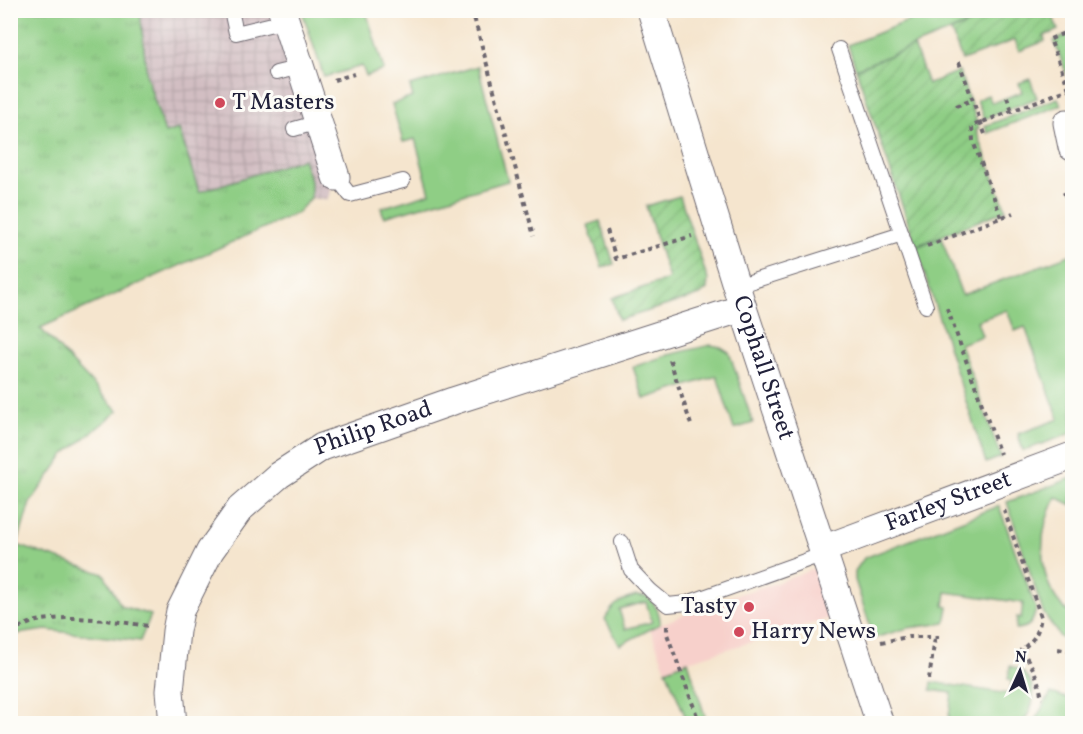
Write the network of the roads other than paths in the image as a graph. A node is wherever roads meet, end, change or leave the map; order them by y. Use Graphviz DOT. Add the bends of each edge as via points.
graph roads {
  1 [pos="231,10"];
  2 [pos="651,10"];
  3 [pos="284,16"];
  4 [pos="839,49"];
  5 [pos="336,177"];
  6 [pos="403,181"];
  7 [pos="902,234"];
  8 [pos="740,297"];
  9 [pos="926,306"];
  10 [pos="1072,456"];
  11 [pos="622,542"];
  12 [pos="824,552"];
  13 [pos="173,723"];
  14 [pos="880,723"];
  1 -- 3 [label="lane" via="236,33"];
  2 -- 8 [label="street, Cophall Street"];
  3 -- 5 [label="street" via="288,70 306,125"];
  4 -- 7 [label="lane"];
  5 -- 6 [label="lane" via="350,195"];
  7 -- 8 [label="lane"];
  7 -- 9 [label="lane"];
  8 -- 12 [label="street, Cophall Street"];
  8 -- 13 [label="street, Philip Road" via="321,447 279,475 240,509 210,551 180,611 170,691"];
  10 -- 12 [label="street, Farley Street"];
  11 -- 12 [label="lane" via="631,570 668,605 687,603"];
  12 -- 14 [label="street, Cophall Street"];
}
